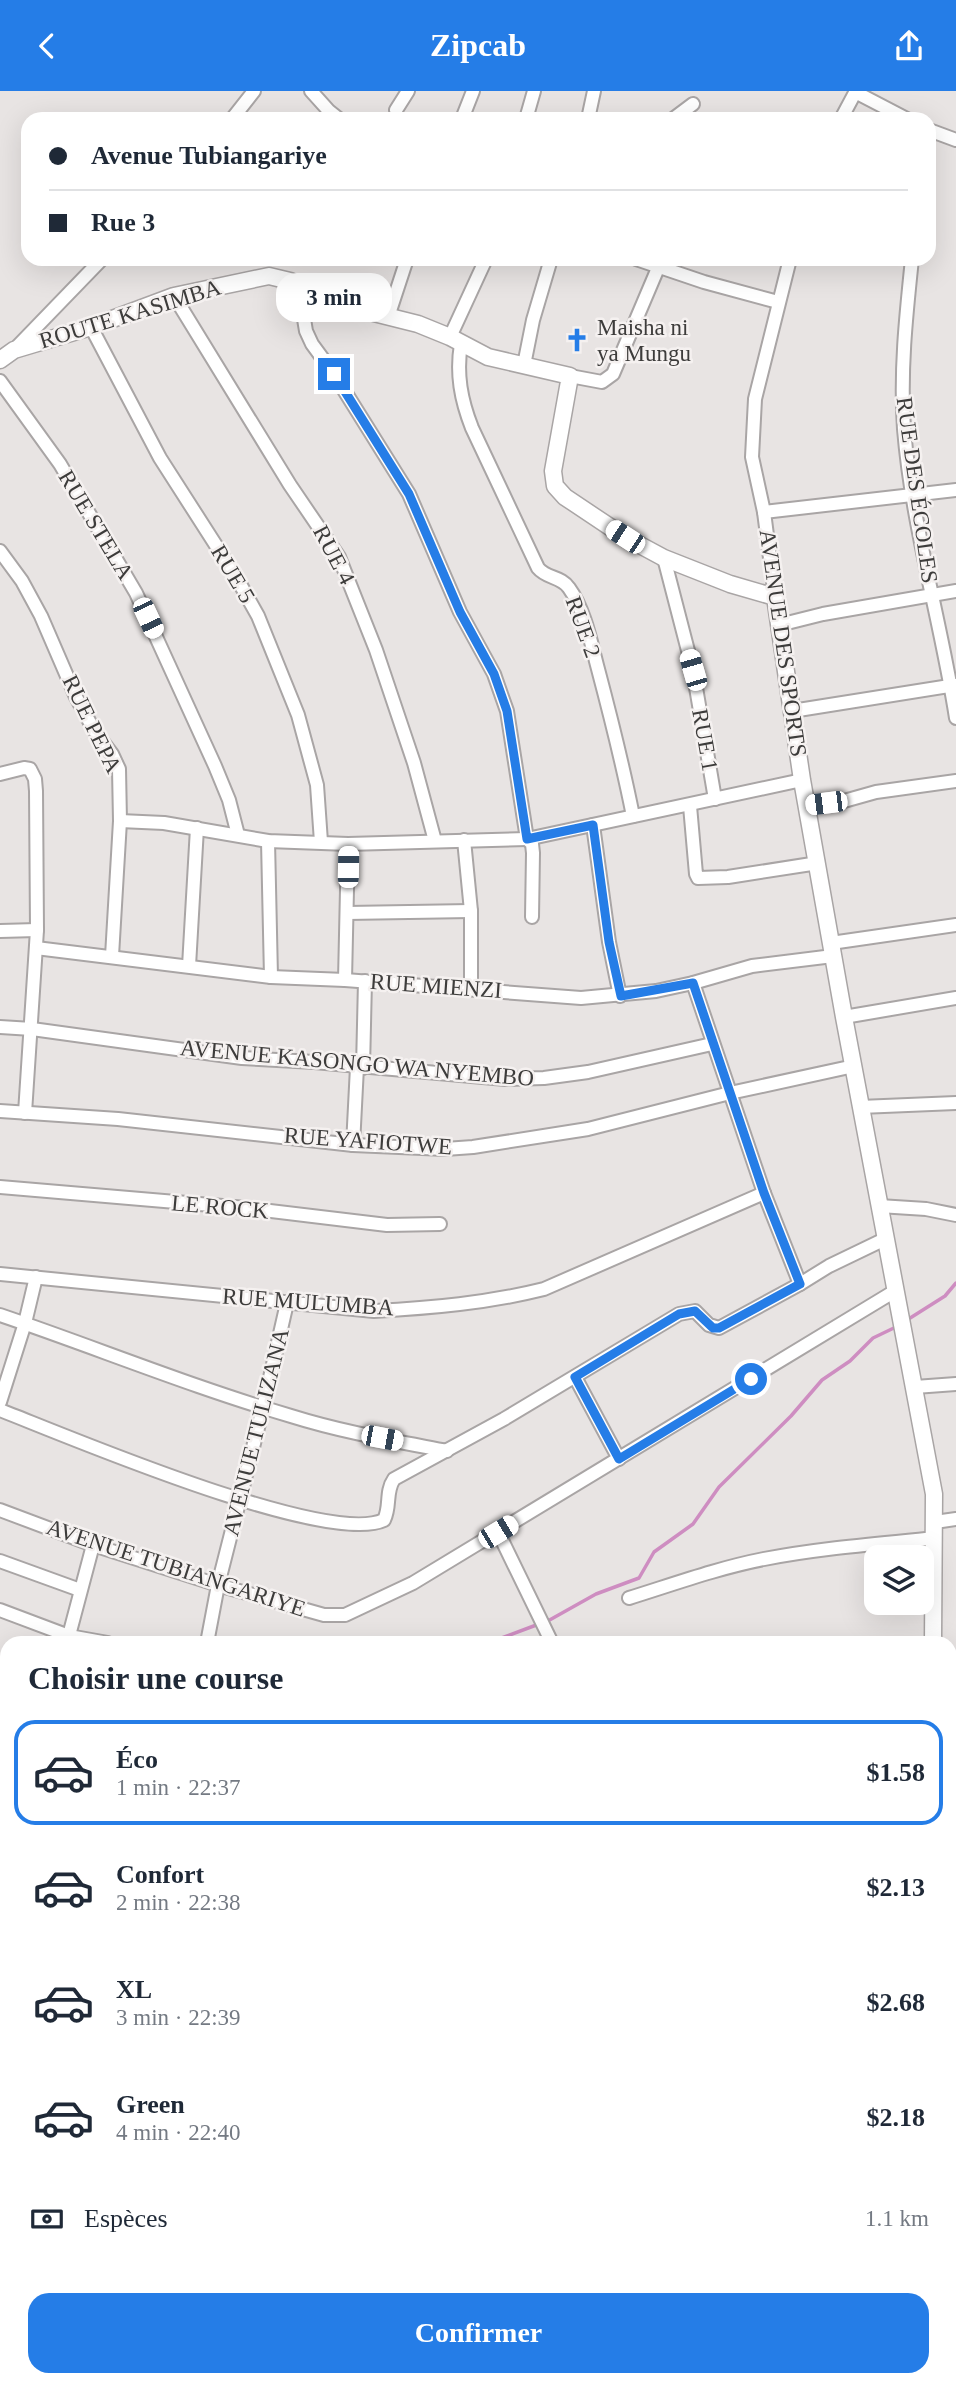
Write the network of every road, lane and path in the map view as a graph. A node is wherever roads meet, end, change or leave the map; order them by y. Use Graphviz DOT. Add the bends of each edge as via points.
graph roads {
  1 [pos="254,91"];
  2 [pos="312,91"];
  3 [pos="408,91"];
  4 [pos="473,91"];
  5 [pos="534,91"];
  6 [pos="594,91"];
  7 [pos="855,92"];
  8 [pos="693,104"];
  9 [pos="396,110"];
  10 [pos="238,112"];
  11 [pos="331,112"];
  12 [pos="465,112"];
  13 [pos="528,112"];
  14 [pos="589,112"];
  15 [pos="682,112"];
  16 [pos="845,112"];
  17 [pos="894,112"];
  18 [pos="936,132"];
  19 [pos="956,140"];
  20 [pos="95,266"];
  21 [pos="405,266"];
  22 [pos="483,266"];
  23 [pos="549,266"];
  24 [pos="653,266"];
  25 [pos="788,266"];
  26 [pos="911,266"];
  27 [pos="658,268"];
  28 [pos="308,291"];
  29 [pos="174,296"];
  30 [pos="778,302"];
  31 [pos="388,317"];
  32 [pos="91,327"];
  33 [pos="456,340"];
  34 [pos="13,350"];
  35 [pos="0,361"];
  36 [pos="524,365"];
  37 [pos="570,376"];
  38 [pos="0,381"];
  39 [pos="956,490"];
  40 [pos="913,496"];
  41 [pos="764,512"];
  42 [pos="0,551"];
  43 [pos="664,558"];
  44 [pos="956,591"];
  45 [pos="931,594"];
  46 [pos="775,597"];
  47 [pos="779,625"];
  48 [pos="953,685"];
  49 [pos="792,711"];
  50 [pos="956,718"];
  51 [pos="0,774"];
  52 [pos="802,780"];
  53 [pos="956,781"];
  54 [pos="715,799"];
  55 [pos="690,806"];
  56 [pos="808,806"];
  57 [pos="633,816"];
  58 [pos="120,821"];
  59 [pos="593,825"];
  60 [pos="197,828"];
  61 [pos="238,835"];
  62 [pos="527,839"];
  63 [pos="464,840"];
  64 [pos="268,841"];
  65 [pos="435,841"];
  66 [pos="321,842"];
  67 [pos="348,844"];
  68 [pos="818,863"];
  69 [pos="471,911"];
  70 [pos="347,913"];
  71 [pos="532,916"];
  72 [pos="956,925"];
  73 [pos="37,930"];
  74 [pos="0,932"];
  75 [pos="36,948"];
  76 [pos="832,949"];
  77 [pos="112,956"];
  78 [pos="189,967"];
  79 [pos="271,977"];
  80 [pos="345,980"];
  81 [pos="365,981"];
  82 [pos="693,983"];
  83 [pos="471,989"];
  84 [pos="621,996"];
  85 [pos="956,998"];
  86 [pos="844,1017"];
  87 [pos="0,1027"];
  88 [pos="32,1029"];
  89 [pos="712,1044"];
  90 [pos="854,1066"];
  91 [pos="360,1067"];
  92 [pos="730,1093"];
  93 [pos="956,1103"];
  94 [pos="860,1107"];
  95 [pos="0,1111"];
  96 [pos="25,1113"];
  97 [pos="353,1145"];
  98 [pos="0,1187"];
  99 [pos="764,1193"];
  100 [pos="879,1206"];
  101 [pos="956,1215"];
  102 [pos="440,1224"];
  103 [pos="885,1239"];
  104 [pos="0,1274"];
  105 [pos="36,1277"];
  106 [pos="800,1284"];
  107 [pos="895,1291"];
  108 [pos="287,1303"];
  109 [pos="0,1315"];
  110 [pos="25,1323"];
  111 [pos="575,1377"];
  112 [pos="956,1384"];
  113 [pos="915,1387"];
  114 [pos="0,1402"];
  115 [pos="263,1408"];
  116 [pos="0,1410"];
  117 [pos="447,1451"];
  118 [pos="619,1459"];
  119 [pos="241,1499"];
  120 [pos="0,1510"];
  121 [pos="956,1519"];
  122 [pos="935,1530"];
  123 [pos="498,1532"];
  124 [pos="93,1545"];
  125 [pos="0,1561"];
  126 [pos="218,1585"];
  127 [pos="80,1590"];
  128 [pos="629,1598"];
  129 [pos="0,1609"];
  130 [pos="59,1636"];
  131 [pos="69,1636"];
  132 [pos="208,1636"];
  133 [pos="549,1636"];
  134 [pos="933,1636"];
  1 -- 10 [label="street"];
  2 -- 11 [label="street"];
  3 -- 9 [label="street"];
  4 -- 12 [label="street"];
  5 -- 13 [label="street"];
  6 -- 14 [label="street"];
  7 -- 16 [label="street"];
  7 -- 17 [label="street"];
  8 -- 15 [label="street"];
  18 -- 19 [label="street"];
  20 -- 34 [label="street, ROUTE KASIMBA"];
  21 -- 31 [label="street"];
  22 -- 33 [label="street, RUE 2"];
  23 -- 36 [label="street"];
  24 -- 27 [label="street"];
  25 -- 30 [label="street, AVENUE DES SPORTS"];
  26 -- 40 [label="street, RUE DES ÉCOLES" via="903,351 904,429"];
  27 -- 30 [label="street"];
  27 -- 37 [label="street, ROUTE KASIMBA" via="612,374 602,382"];
  28 -- 29 [label="street, ROUTE KASIMBA" via="269,276"];
  28 -- 31 [label="street, ROUTE KASIMBA"];
  28 -- 62 [label="street" via="304,319 312,344 409,494 460,612 494,674 507,711"];
  29 -- 32 [label="street, ROUTE KASIMBA"];
  29 -- 65 [label="street, RUE 4" via="339,557 376,650"];
  30 -- 41 [label="street, AVENUE DES SPORTS" via="755,399 752,457"];
  31 -- 33 [label="street, ROUTE KASIMBA"];
  32 -- 34 [label="street, ROUTE KASIMBA"];
  32 -- 66 [label="street, RUE 5" via="160,458 258,616 298,715 317,785"];
  33 -- 36 [label="street, ROUTE KASIMBA" via="488,357"];
  33 -- 57 [label="street, RUE 2" via="459,383 472,428 538,568 570,589 584,620"];
  34 -- 35 [label="street, ROUTE KASIMBA"];
  36 -- 37 [label="street, ROUTE KASIMBA"];
  37 -- 43 [label="street" via="553,471 555,486 584,510"];
  38 -- 61 [label="street, RUE STELA" via="60,464 136,593 220,777"];
  39 -- 40 [label="street"];
  40 -- 41 [label="street"];
  40 -- 45 [label="street, RUE DES ÉCOLES"];
  41 -- 46 [label="street, AVENUE DES SPORTS"];
  42 -- 58 [label="street, RUE PEPA" via="22,581 76,697 119,769"];
  43 -- 46 [label="street"];
  43 -- 54 [label="street, RUE 1" via="693,670"];
  44 -- 45 [label="street"];
  45 -- 47 [label="street"];
  45 -- 48 [label="street, RUE DES ÉCOLES"];
  46 -- 47 [label="street, AVENUE DES SPORTS"];
  47 -- 49 [label="street, AVENUE DES SPORTS"];
  48 -- 49 [label="street"];
  48 -- 50 [label="street, RUE DES ÉCOLES"];
  49 -- 52 [label="street, AVENUE DES SPORTS"];
  51 -- 73 [label="street" via="24,768 33,773"];
  52 -- 54 [label="street"];
  52 -- 56 [label="street, AVENUE DES SPORTS"];
  53 -- 56 [label="street"];
  54 -- 55 [label="street"];
  55 -- 57 [label="street"];
  55 -- 68 [label="street" via="698,878"];
  56 -- 68 [label="street, AVENUE DES SPORTS"];
  57 -- 59 [label="street"];
  58 -- 60 [label="street"];
  58 -- 77 [label="street, RUE PEPA"];
  59 -- 62 [label="street"];
  59 -- 84 [label="street"];
  60 -- 61 [label="street"];
  60 -- 78 [label="street"];
  61 -- 64 [label="street"];
  62 -- 63 [label="street"];
  62 -- 71 [label="street" via="533,853"];
  63 -- 65 [label="street"];
  63 -- 69 [label="street"];
  64 -- 66 [label="street"];
  64 -- 79 [label="street"];
  65 -- 67 [label="street"];
  66 -- 67 [label="street"];
  67 -- 70 [label="street"];
  68 -- 76 [label="street, AVENUE DES SPORTS"];
  69 -- 70 [label="street"];
  69 -- 83 [label="street"];
  70 -- 80 [label="street"];
  72 -- 76 [label="street, RUE MIENZI"];
  73 -- 74 [label="street"];
  73 -- 75 [label="street"];
  75 -- 77 [label="street, RUE MIENZI"];
  75 -- 88 [label="street"];
  76 -- 82 [label="street, RUE MIENZI"];
  76 -- 86 [label="street, AVENUE DES SPORTS"];
  77 -- 78 [label="street, RUE MIENZI"];
  78 -- 79 [label="street, RUE MIENZI"];
  79 -- 80 [label="street, RUE MIENZI"];
  80 -- 81 [label="street, RUE MIENZI"];
  81 -- 83 [label="street, RUE MIENZI"];
  81 -- 91 [label="street"];
  82 -- 84 [label="street, RUE MIENZI"];
  82 -- 89 [label="street"];
  83 -- 84 [label="street, RUE MIENZI" via="581,998"];
  85 -- 86 [label="street"];
  86 -- 90 [label="street, AVENUE DES SPORTS"];
  87 -- 88 [label="street, AVENUE KASONGO WA NYEMBO"];
  88 -- 91 [label="street, AVENUE KASONGO WA NYEMBO" via="242,1058"];
  88 -- 96 [label="street"];
  89 -- 91 [label="street, AVENUE KASONGO WA NYEMBO" via="544,1078"];
  89 -- 92 [label="street"];
  90 -- 92 [label="street, RUE YAFIOTWE"];
  90 -- 94 [label="street, AVENUE DES SPORTS"];
  91 -- 97 [label="street"];
  92 -- 97 [label="street, RUE YAFIOTWE" via="588,1129 473,1147"];
  92 -- 99 [label="street"];
  93 -- 94 [label="street"];
  94 -- 100 [label="street, AVENUE DES SPORTS"];
  95 -- 96 [label="street, RUE YAFIOTWE"];
  96 -- 97 [label="street, RUE YAFIOTWE"];
  98 -- 102 [label="street, LE ROCK" via="387,1225"];
  99 -- 106 [label="street"];
  99 -- 108 [label="street, RUE MULUMBA" via="544,1289 507,1299 374,1311"];
  100 -- 101 [label="street"];
  100 -- 103 [label="street, AVENUE DES SPORTS"];
  103 -- 106 [label="street"];
  103 -- 107 [label="street, AVENUE DES SPORTS"];
  104 -- 105 [label="street, RUE MULUMBA"];
  105 -- 108 [label="street, RUE MULUMBA"];
  105 -- 110 [label="street"];
  106 -- 111 [label="street" via="719,1328 695,1311 679,1314"];
  107 -- 113 [label="street, AVENUE DES SPORTS"];
  107 -- 118 [label="street, AVENUE TUBIANGARIYE"];
  108 -- 115 [label="street, AVENUE TULIZANA"];
  109 -- 110 [label="street"];
  110 -- 114 [label="street"];
  110 -- 115 [label="street"];
  111 -- 117 [label="street"];
  111 -- 118 [label="street"];
  112 -- 113 [label="street"];
  113 -- 122 [label="street" via="934,1495"];
  115 -- 117 [label="street"];
  115 -- 119 [label="street, AVENUE TULIZANA"];
  116 -- 119 [label="street"];
  117 -- 119 [label="street" via="394,1479 388,1491 388,1511 376,1524 341,1524"];
  118 -- 123 [label="street, AVENUE TUBIANGARIYE"];
  119 -- 126 [label="street, AVENUE TULIZANA"];
  120 -- 124 [label="street, AVENUE TUBIANGARIYE"];
  121 -- 122 [label="street"];
  122 -- 128 [label="street" via="766,1559"];
  122 -- 134 [label="street"];
  123 -- 126 [label="street, AVENUE TUBIANGARIYE" via="414,1583 345,1615 324,1615"];
  123 -- 133 [label="street"];
  124 -- 126 [label="street, AVENUE TUBIANGARIYE"];
  124 -- 127 [label="street"];
  125 -- 127 [label="street"];
  126 -- 132 [label="street, AVENUE TULIZANA"];
  127 -- 131 [label="street"];
  129 -- 130 [label="street"];
}
